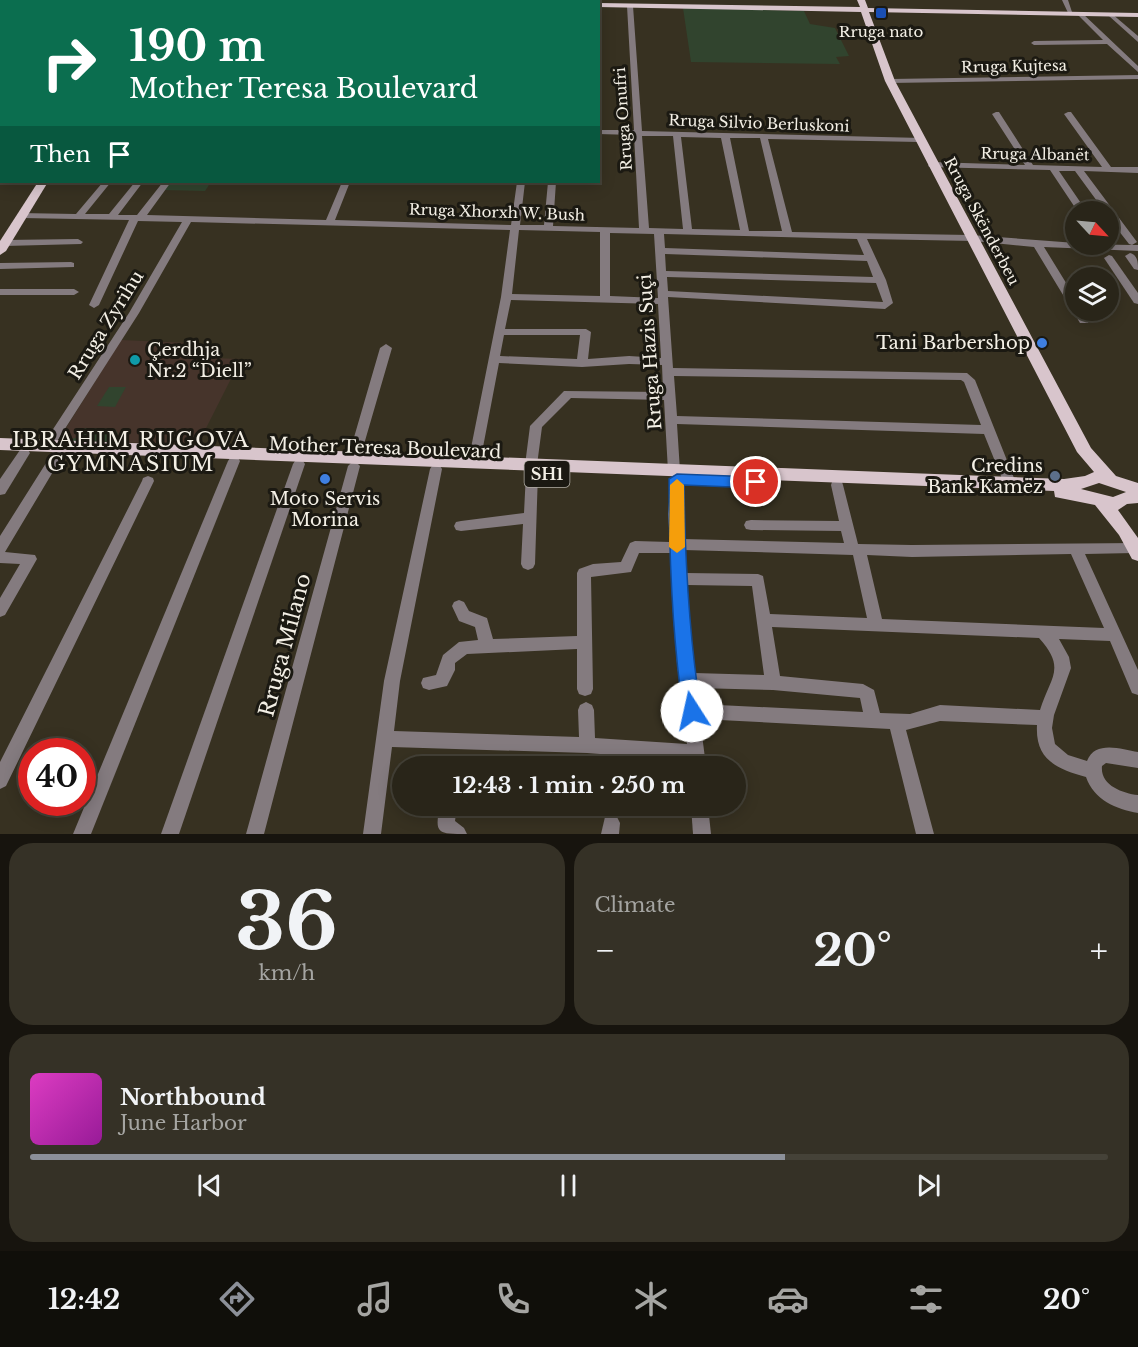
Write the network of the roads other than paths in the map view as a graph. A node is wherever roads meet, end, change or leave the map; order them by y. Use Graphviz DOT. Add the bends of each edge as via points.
graph roads {
  1 [pos="1065,0"];
  2 [pos="600,5"];
  3 [pos="862,5"];
  4 [pos="630,6"];
  5 [pos="1076,14"];
  6 [pos="1111,15"];
  7 [pos="1138,15"];
  8 [pos="1138,40"];
  9 [pos="1107,42"];
  10 [pos="1034,43"];
  11 [pos="1138,70"];
  12 [pos="1138,77"];
  13 [pos="890,81"];
  14 [pos="996,114"];
  15 [pos="1068,114"];
  16 [pos="600,132"];
  17 [pos="638,133"];
  18 [pos="676,134"];
  19 [pos="725,135"];
  20 [pos="763,136"];
  21 [pos="919,140"];
  22 [pos="932,165"];
  23 [pos="1030,168"];
  24 [pos="1053,168"];
  25 [pos="1078,169"];
  26 [pos="1109,170"];
  27 [pos="1138,170"];
  28 [pos="42,183"];
  29 [pos="105,183"];
  30 [pos="138,183"];
  31 [pos="166,183"];
  32 [pos="346,183"];
  33 [pos="521,183"];
  34 [pos="552,183"];
  35 [pos="1076,201"];
  36 [pos="22,215"];
  37 [pos="78,217"];
  38 [pos="111,218"];
  39 [pos="138,218"];
  40 [pos="188,219"];
  41 [pos="329,223"];
  42 [pos="515,227"];
  43 [pos="548,228"];
  44 [pos="605,230"];
  45 [pos="644,231"];
  46 [pos="659,231"];
  47 [pos="688,232"];
  48 [pos="745,233"];
  49 [pos="788,235"];
  50 [pos="861,236"];
  51 [pos="970,239"];
  52 [pos="78,242"];
  53 [pos="1037,244"];
  54 [pos="1065,245"];
  55 [pos="1135,245"];
  56 [pos="1119,246"];
  57 [pos="2,247"];
  58 [pos="660,251"];
  59 [pos="1130,256"];
  60 [pos="871,258"];
  61 [pos="1108,258"];
  62 [pos="71,265"];
  63 [pos="0,266"];
  64 [pos="1138,267"];
  65 [pos="661,274"];
  66 [pos="881,280"];
  67 [pos="1065,291"];
  68 [pos="0,292"];
  69 [pos="74,292"];
  70 [pos="506,297"];
  71 [pos="663,298"];
  72 [pos="605,300"];
  73 [pos="1138,301"];
  74 [pos="94,305"];
  75 [pos="500,332"];
  76 [pos="386,348"];
  77 [pos="495,359"];
  78 [pos="582,363"];
  79 [pos="667,367"];
  80 [pos="669,396"];
  81 [pos="671,420"];
  82 [pos="989,430"];
  83 [pos="0,444"];
  84 [pos="53,450"];
  85 [pos="0,452"];
  86 [pos="1085,452"];
  87 [pos="24,453"];
  88 [pos="234,461"];
  89 [pos="354,462"];
  90 [pos="474,463"];
  91 [pos="299,464"];
  92 [pos="436,469"];
  93 [pos="532,469"];
  94 [pos="675,475"];
  95 [pos="148,481"];
  96 [pos="1010,483"];
  97 [pos="837,485"];
  98 [pos="0,490"];
  99 [pos="1093,490"];
  100 [pos="1125,492"];
  101 [pos="530,518"];
  102 [pos="752,525"];
  103 [pos="461,526"];
  104 [pos="847,526"];
  105 [pos="1125,530"];
  106 [pos="677,546"];
  107 [pos="0,548"];
  108 [pos="1076,549"];
  109 [pos="855,550"];
  110 [pos="1136,550"];
  111 [pos="0,557"];
  112 [pos="528,564"];
  113 [pos="679,579"];
  114 [pos="459,606"];
  115 [pos="0,611"];
  116 [pos="764,620"];
  117 [pos="876,624"];
  118 [pos="1042,632"];
  119 [pos="1115,635"];
  120 [pos="585,642"];
  121 [pos="486,646"];
  122 [pos="687,680"];
  123 [pos="429,683"];
  124 [pos="773,683"];
  125 [pos="1138,688"];
  126 [pos="585,689"];
  127 [pos="586,710"];
  128 [pos="692,711"];
  129 [pos="1046,718"];
  130 [pos="873,720"];
  131 [pos="896,721"];
  132 [pos="385,738"];
  133 [pos="587,745"];
  134 [pos="668,756"];
  135 [pos="698,756"];
  136 [pos="1138,760"];
  137 [pos="1096,777"];
  138 [pos="0,780"];
  139 [pos="1138,804"];
  140 [pos="447,816"];
  141 [pos="701,816"];
  142 [pos="82,834"];
  143 [pos="170,834"];
  144 [pos="255,834"];
  145 [pos="372,834"];
  146 [pos="458,834"];
  147 [pos="702,834"];
  148 [pos="925,834"];
  1 -- 5 [label="street"];
  2 -- 4 [label="main road"];
  3 -- 4 [label="main road"];
  3 -- 5 [label="main road"];
  3 -- 13 [label="main road, Rruga Skënderbeu"];
  4 -- 17 [label="street, Rruga Onufri"];
  5 -- 6 [label="main road"];
  5 -- 9 [label="street"];
  6 -- 7 [label="main road"];
  6 -- 8 [label="street"];
  9 -- 10 [label="street"];
  9 -- 11 [label="street"];
  12 -- 13 [label="street, Rruga Kujtesa"];
  13 -- 21 [label="main road, Rruga Skënderbeu"];
  14 -- 23 [label="street"];
  15 -- 26 [label="street"];
  16 -- 17 [label="street, Rruga Silvio Berluskoni"];
  17 -- 18 [label="street, Rruga Silvio Berluskoni"];
  17 -- 45 [label="street, Rruga Onufri"];
  18 -- 19 [label="street, Rruga Silvio Berluskoni"];
  18 -- 47 [label="street"];
  19 -- 20 [label="street, Rruga Silvio Berluskoni"];
  19 -- 48 [label="street"];
  20 -- 21 [label="street, Rruga Silvio Berluskoni"];
  20 -- 49 [label="street"];
  21 -- 22 [label="main road, Rruga Skënderbeu"];
  22 -- 23 [label="street, Rruga Albanët"];
  22 -- 51 [label="main road, Rruga Skënderbeu"];
  23 -- 24 [label="street, Rruga Albanët"];
  24 -- 25 [label="street, Rruga Albanët"];
  24 -- 35 [label="street"];
  25 -- 26 [label="street, Rruga Albanët"];
  25 -- 55 [label="street"];
  26 -- 27 [label="street, Rruga Albanët"];
  28 -- 36 [label="main road"];
  29 -- 37 [label="street"];
  30 -- 38 [label="street"];
  31 -- 39 [label="street"];
  32 -- 41 [label="street"];
  33 -- 42 [label="street"];
  34 -- 43 [label="street"];
  36 -- 37 [label="street, Rruga Xhorxh W. Bush"];
  36 -- 57 [label="main road"];
  37 -- 38 [label="street, Rruga Xhorxh W. Bush"];
  38 -- 39 [label="street, Rruga Xhorxh W. Bush"];
  39 -- 40 [label="street, Rruga Xhorxh W. Bush"];
  39 -- 74 [label="street"];
  40 -- 41 [label="street, Rruga Xhorxh W. Bush"];
  40 -- 84 [label="street, Rruga Zyrihu"];
  41 -- 42 [label="street, Rruga Xhorxh W. Bush"];
  42 -- 43 [label="street, Rruga Xhorxh W. Bush"];
  42 -- 70 [label="street"];
  43 -- 44 [label="street, Rruga Xhorxh W. Bush"];
  44 -- 45 [label="street, Rruga Xhorxh W. Bush"];
  44 -- 72 [label="street"];
  45 -- 46 [label="street, Rruga Xhorxh W. Bush"];
  46 -- 47 [label="street, Rruga Xhorxh W. Bush"];
  46 -- 58 [label="street, Rruga Hazis Suçi"];
  47 -- 48 [label="street, Rruga Xhorxh W. Bush"];
  48 -- 49 [label="street, Rruga Xhorxh W. Bush"];
  49 -- 50 [label="street, Rruga Xhorxh W. Bush"];
  50 -- 51 [label="street, Rruga Xhorxh W. Bush"];
  50 -- 60 [label="street"];
  51 -- 53 [label="street, Rruga Xhorxh W. Bush"];
  51 -- 86 [label="main road, Rruga Skënderbeu"];
  52 -- 57 [label="street"];
  53 -- 54 [label="street, Rruga Xhorxh W. Bush"];
  53 -- 67 [label="street"];
  55 -- 56 [label="street, Rruga Xhorxh W. Bush"];
  58 -- 60 [label="street"];
  58 -- 65 [label="street, Rruga Hazis Suçi"];
  59 -- 64 [label="street"];
  60 -- 66 [label="street"];
  61 -- 73 [label="street"];
  62 -- 63 [label="street"];
  65 -- 66 [label="street"];
  65 -- 71 [label="street, Rruga Hazis Suçi"];
  66 -- 71 [label="street" via="888,303 885,306"];
  68 -- 69 [label="street"];
  70 -- 72 [label="street"];
  70 -- 75 [label="street"];
  71 -- 72 [label="street"];
  71 -- 79 [label="street, Rruga Hazis Suçi"];
  75 -- 77 [label="street"];
  75 -- 78 [label="street" via="586,332"];
  76 -- 89 [label="street, Rruga Milano"];
  77 -- 78 [label="street"];
  77 -- 90 [label="street"];
  78 -- 79 [label="street" via="630,360"];
  79 -- 80 [label="street, Rruga Hazis Suçi"];
  79 -- 82 [label="street" via="963,376 969,380"];
  80 -- 81 [label="street, Rruga Hazis Suçi"];
  80 -- 93 [label="street" via="568,394 536,426"];
  81 -- 82 [label="street"];
  81 -- 94 [label="street, Rruga Hazis Suçi"];
  82 -- 96 [label="street"];
  83 -- 84 [label="main road, Mother Teresa Boulevard / SH1"];
  84 -- 87 [label="main road, Mother Teresa Boulevard / SH1"];
  84 -- 88 [label="main road, Mother Teresa Boulevard / SH1"];
  84 -- 89 [label="main road, Mother Teresa Boulevard / SH1"];
  84 -- 107 [label="street, Rruga Zyrihu"];
  85 -- 87 [label="main road, Mother Teresa Boulevard / SH1"];
  86 -- 99 [label="main road, Rruga Skënderbeu"];
  86 -- 100 [label="main road, Rruga Skënderbeu"];
  87 -- 98 [label="street"];
  88 -- 91 [label="main road, Mother Teresa Boulevard / SH1"];
  88 -- 142 [label="street"];
  89 -- 90 [label="main road, Mother Teresa Boulevard / SH1"];
  89 -- 91 [label="main road, Mother Teresa Boulevard / SH1"];
  89 -- 92 [label="main road, Mother Teresa Boulevard / SH1"];
  89 -- 144 [label="street, Rruga Milano"];
  90 -- 93 [label="main road, Mother Teresa Boulevard / SH1"];
  91 -- 143 [label="street"];
  92 -- 93 [label="main road, Mother Teresa Boulevard / SH1"];
  92 -- 132 [label="street" via="392,681"];
  93 -- 94 [label="main road, Mother Teresa Boulevard / SH1"];
  93 -- 101 [label="street"];
  94 -- 96 [label="main road, Mother Teresa Boulevard / SH1"];
  94 -- 97 [label="main road, Mother Teresa Boulevard / SH1"];
  94 -- 106 [label="street, Rruga Hazis Suçi"];
  95 -- 138 [label="street"];
  96 -- 99 [label="main road, Mother Teresa Boulevard / SH1"];
  97 -- 99 [label="main road, Mother Teresa Boulevard / SH1"];
  97 -- 104 [label="street"];
  99 -- 100 [label="main road, Mother Teresa Boulevard / SH1"];
  99 -- 100 [label="main road, Mother Teresa Boulevard / SH1" via="1101,477"];
  99 -- 105 [label="main road"];
  100 -- 105 [label="main road"];
  101 -- 103 [label="street"];
  101 -- 112 [label="street"];
  102 -- 104 [label="street"];
  104 -- 109 [label="street"];
  105 -- 110 [label="main road"];
  106 -- 109 [label="street"];
  106 -- 113 [label="street, Rruga Hazis Suçi"];
  106 -- 120 [label="street" via="635,547 626,568 584,573"];
  108 -- 109 [label="street"];
  108 -- 110 [label="street"];
  108 -- 119 [label="street"];
  109 -- 117 [label="street"];
  111 -- 115 [label="street" via="30,558"];
  113 -- 116 [label="street" via="757,580"];
  113 -- 122 [label="street, Rruga Hazis Suçi"];
  114 -- 121 [label="street" via="464,616 482,623"];
  116 -- 117 [label="street"];
  116 -- 124 [label="street"];
  117 -- 118 [label="street"];
  118 -- 119 [label="street"];
  118 -- 129 [label="street" via="1063,659"];
  119 -- 125 [label="street"];
  120 -- 121 [label="street"];
  120 -- 126 [label="street"];
  121 -- 123 [label="street" via="457,651 448,660 445,677"];
  122 -- 124 [label="street"];
  122 -- 128 [label="street, Rruga Hazis Suçi"];
  124 -- 130 [label="street" via="863,691 868,695"];
  127 -- 133 [label="street"];
  128 -- 130 [label="street"];
  128 -- 135 [label="street, Rruga Hazis Suçi"];
  129 -- 131 [label="street" via="940,713 910,722"];
  129 -- 137 [label="street" via="1044,736 1054,755"];
  130 -- 131 [label="street"];
  131 -- 148 [label="street"];
  132 -- 133 [label="street"];
  132 -- 145 [label="street"];
  133 -- 134 [label="street"];
  136 -- 137 [label="street" via="1104,755 1095,761"];
  137 -- 139 [label="street" via="1118,800"];
  140 -- 146 [label="street" via="446,825"];
  141 -- 147 [label="street"];
}
